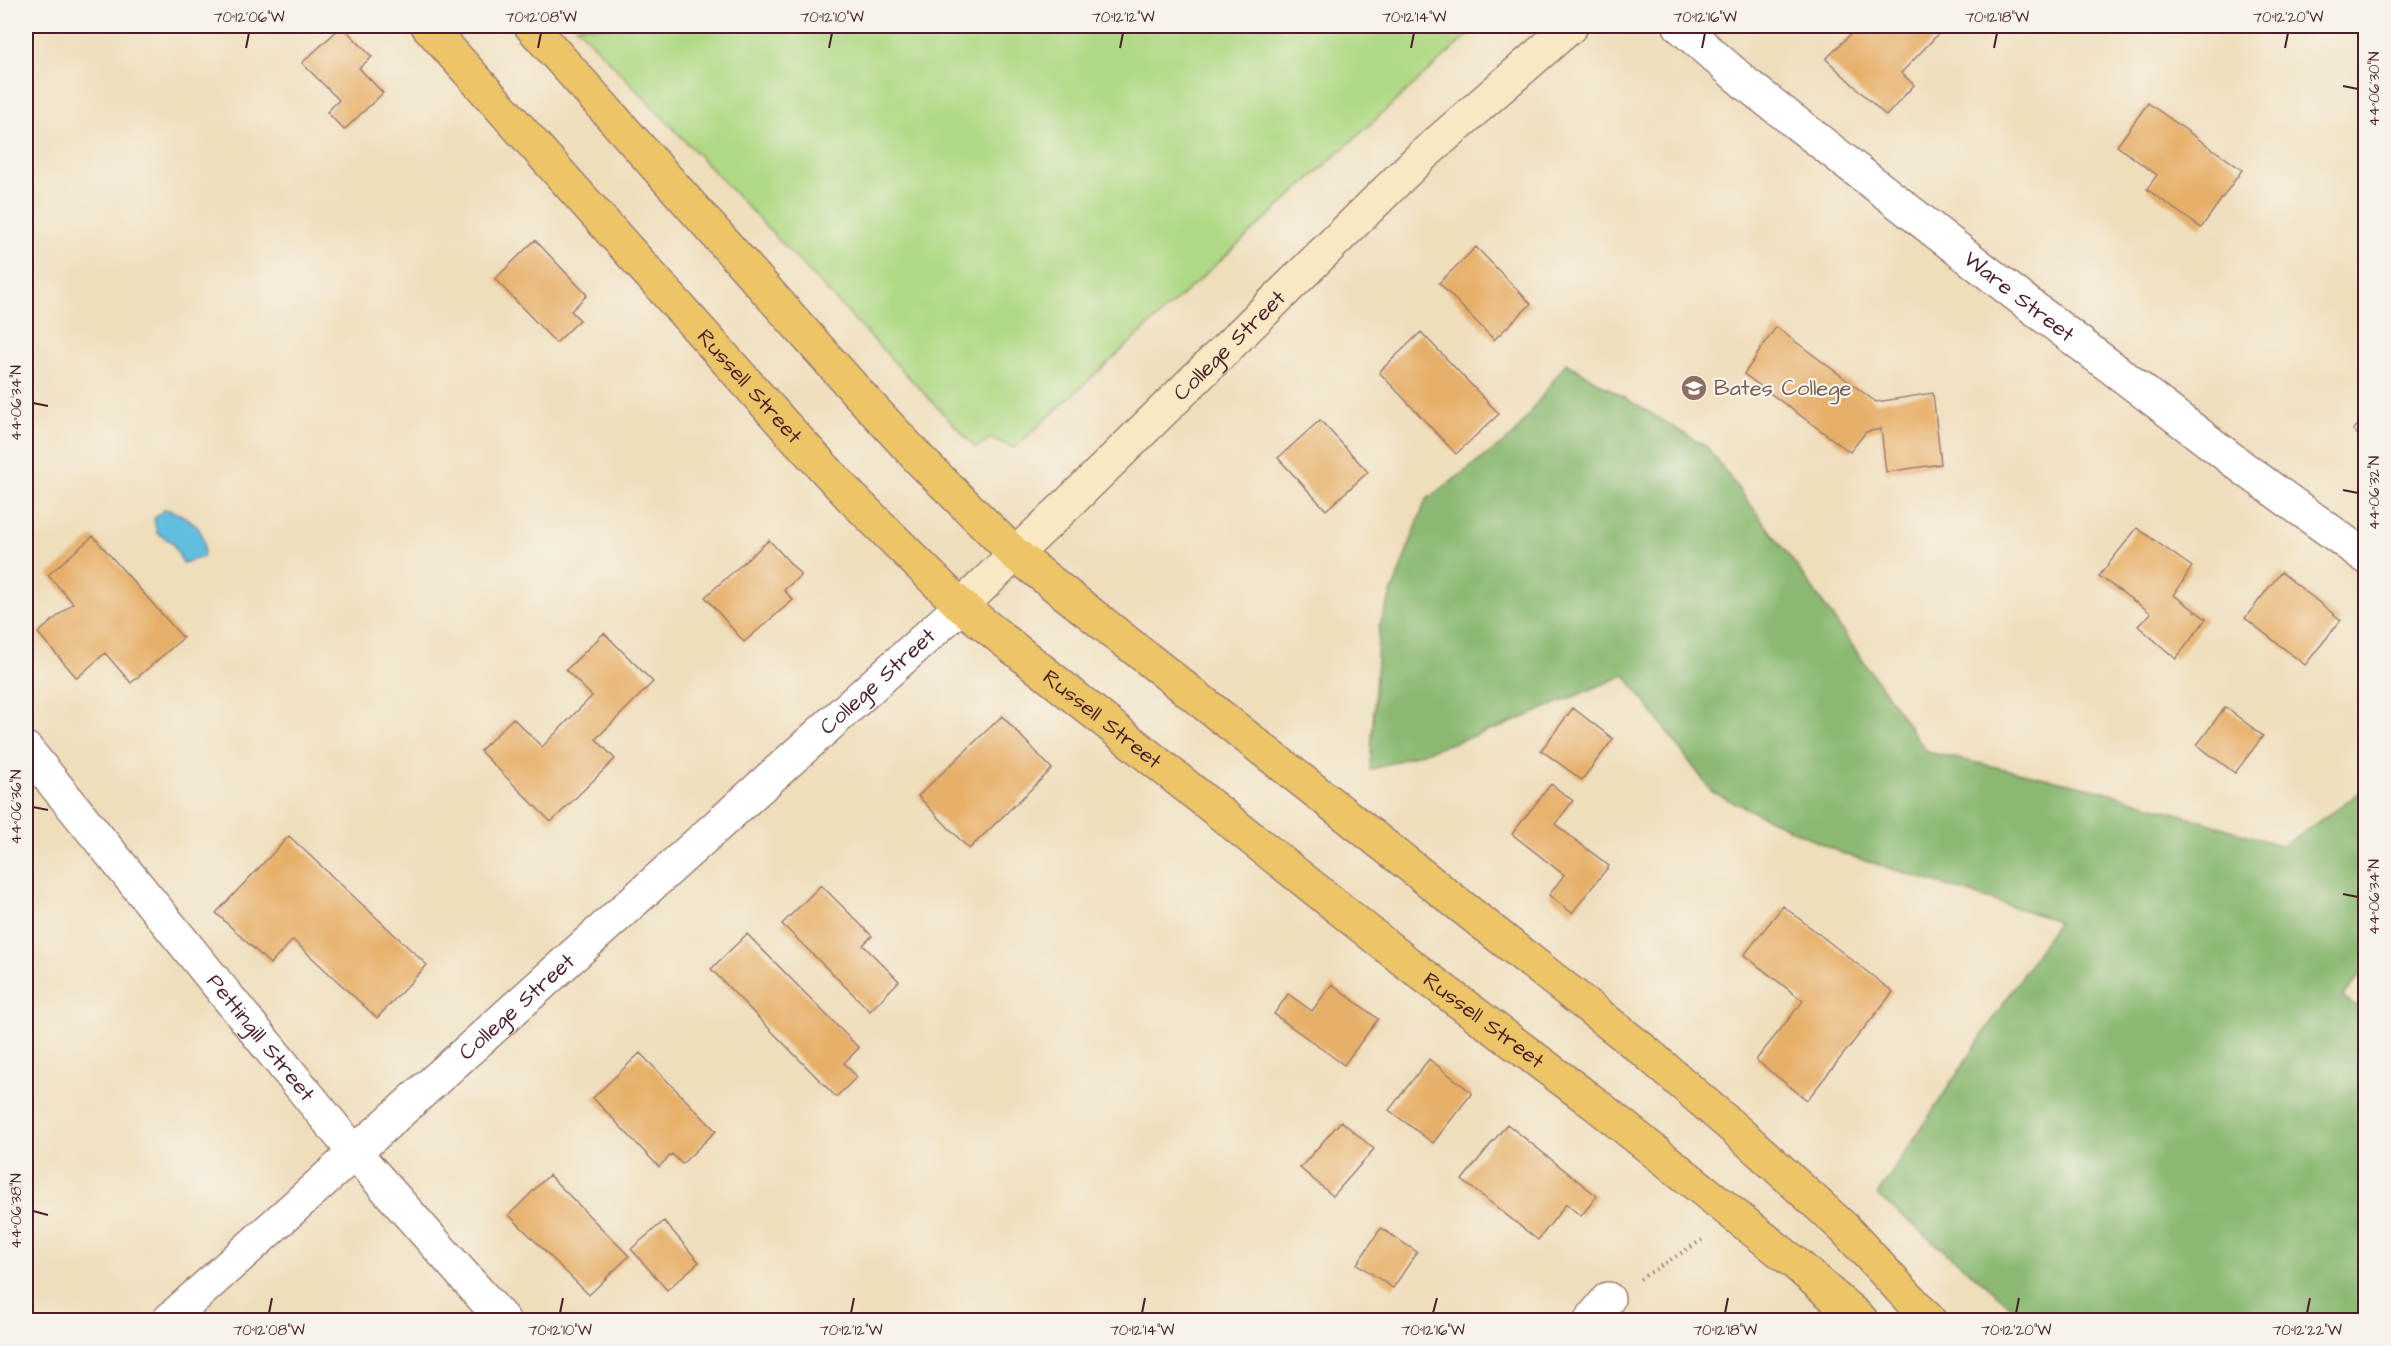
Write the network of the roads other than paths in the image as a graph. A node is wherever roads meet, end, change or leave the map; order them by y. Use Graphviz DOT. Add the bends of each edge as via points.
graph roads {
  1 [pos="428,26"];
  2 [pos="531,26"];
  3 [pos="1571,26"];
  4 [pos="1680,26"];
  5 [pos="1015,554"];
  6 [pos="2366,557"];
  7 [pos="961,606"];
  8 [pos="26,749"];
  9 [pos="354,1152"];
  10 [pos="1844,1228"];
  11 [pos="170,1320"];
  12 [pos="503,1320"];
  13 [pos="1861,1320"];
  14 [pos="1929,1320"];
  15 [pos="1949,1320"];
  1 -- 7 [label="main road, Russell Street" via="787,428"];
  2 -- 5 [label="main road" via="920,460"];
  3 -- 5 [label="main road, College Street" via="1422,156"];
  4 -- 6 [label="street, Ware Street" via="1746,83 2004,286"];
  5 -- 7 [label="main road, College Street"];
  5 -- 10 [label="main road" via="1647,1053"];
  7 -- 9 [label="street, College Street"];
  7 -- 13 [label="main road, Russell Street" via="1410,965 1612,1118"];
  8 -- 9 [label="street, Pettingill Street"];
  9 -- 11 [label="street, College Street"];
  9 -- 12 [label="street, Pettingill Street"];
  10 -- 14 [label="main road"];
  10 -- 15 [label="main road"];
}
